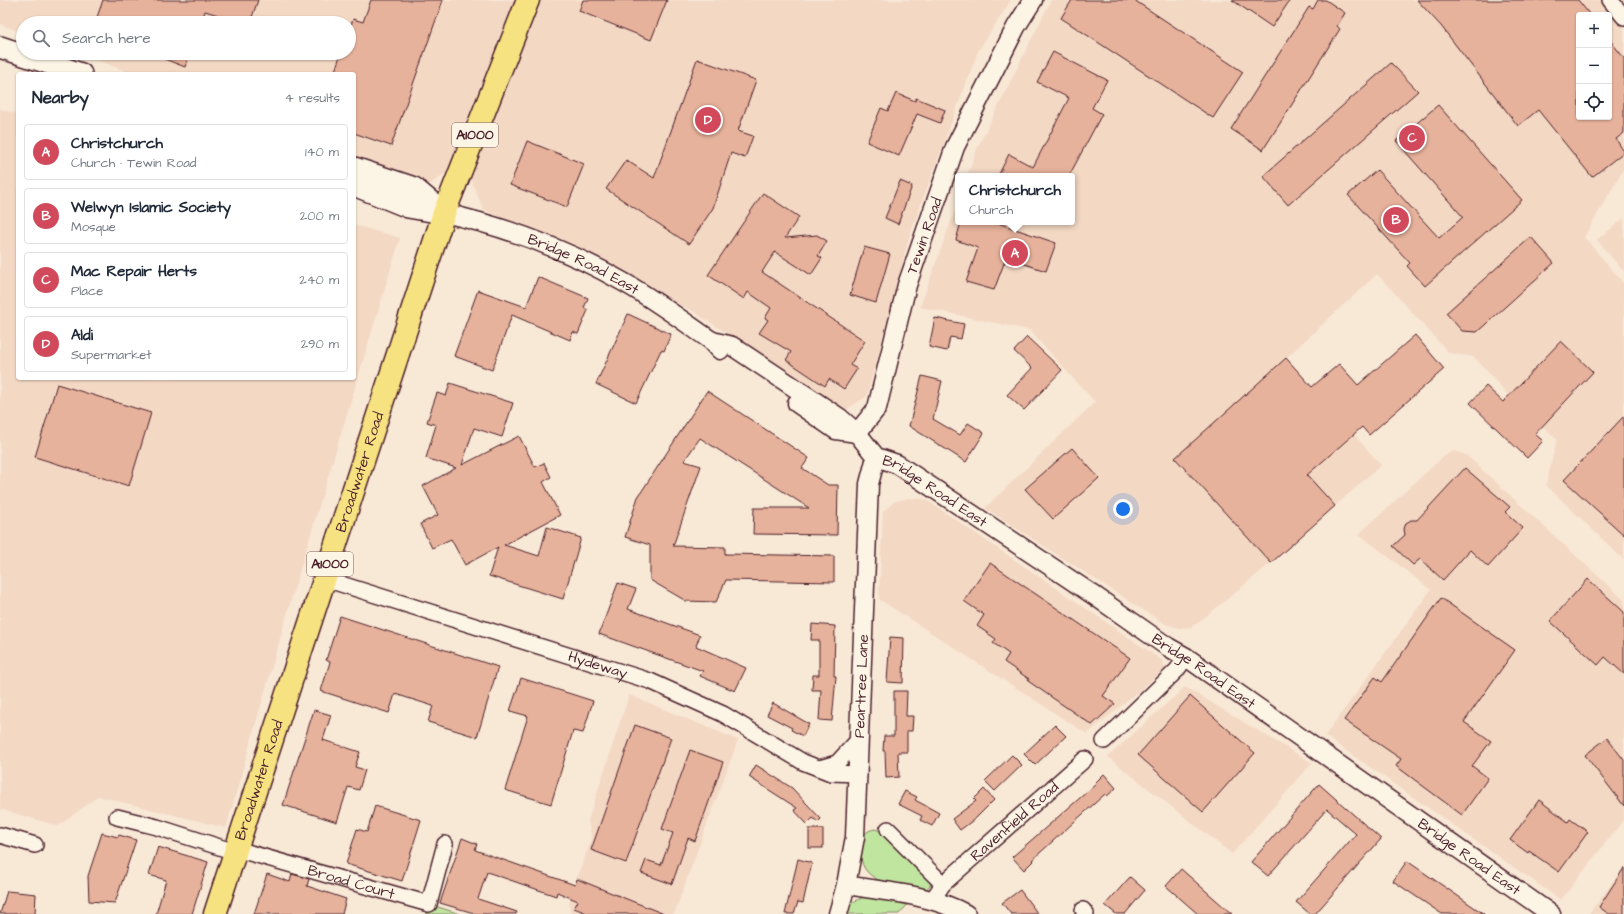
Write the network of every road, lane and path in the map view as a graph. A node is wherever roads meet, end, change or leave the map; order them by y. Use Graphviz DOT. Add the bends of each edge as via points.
graph roads {
  1 [pos="528,0"];
  2 [pos="1033,0"];
  3 [pos="1610,0"];
  4 [pos="1624,17"];
  5 [pos="0,47"];
  6 [pos="16,52"];
  7 [pos="39,60"];
  8 [pos="0,61"];
  9 [pos="31,72"];
  10 [pos="75,72"];
  11 [pos="356,169"];
  12 [pos="356,186"];
  13 [pos="444,213"];
  14 [pos="857,433"];
  15 [pos="876,457"];
  16 [pos="325,579"];
  17 [pos="1186,657"];
  18 [pos="860,738"];
  19 [pos="1104,741"];
  20 [pos="1085,759"];
  21 [pos="820,768"];
  22 [pos="859,774"];
  23 [pos="117,817"];
  24 [pos="888,829"];
  25 [pos="0,835"];
  26 [pos="445,844"];
  27 [pos="35,845"];
  28 [pos="236,850"];
  29 [pos="943,884"];
  30 [pos="846,885"];
  31 [pos="933,899"];
  32 [pos="215,914"];
  33 [pos="838,914"];
  34 [pos="966,914"];
  35 [pos="1551,914"];
  1 -- 13 [label="main road, A1000"];
  2 -- 14 [label="street, Tewin Road" via="1016,27 955,147 907,285 877,408"];
  3 -- 4 [label="street"];
  5 -- 6 [label="main road"];
  7 -- 10 [label="main road"];
  8 -- 9 [label="main road"];
  11 -- 13 [label="main road" via="414,188"];
  12 -- 13 [label="main road" via="408,207"];
  13 -- 14 [label="street, Bridge Road East" via="482,221 569,255 625,282 712,340 724,354 836,430"];
  13 -- 16 [label="main road, Broadwater Road / A1000"];
  14 -- 15 [label="street, Bridge Road East"];
  15 -- 17 [label="street, Bridge Road East" via="897,464"];
  15 -- 18 [label="street, Peartree Lane" via="869,484"];
  16 -- 21 [label="street, Hydeway" via="650,681 723,714 803,762"];
  16 -- 28 [label="main road, Broadwater Road / A1000"];
  17 -- 19 [label="street" via="1177,670"];
  17 -- 35 [label="street, Bridge Road East"];
  18 -- 21 [label="street" via="837,763"];
  18 -- 22 [label="street, Peartree Lane"];
  20 -- 29 [label="street, Ravenfield Road"];
  21 -- 22 [label="street, Hydeway" via="831,773"];
  22 -- 30 [label="street, Peartree Lane" via="855,837"];
  23 -- 28 [label="street"];
  24 -- 29 [label="street"];
  25 -- 27 [label="street"];
  26 -- 28 [label="street, Broad Court" via="429,904"];
  28 -- 32 [label="main road, Broadwater Road / A1000"];
  29 -- 31 [label="street, Ravenfield Road"];
  30 -- 31 [label="street"];
  30 -- 33 [label="street, Peartree Lane"];
  31 -- 34 [label="street"];
}
